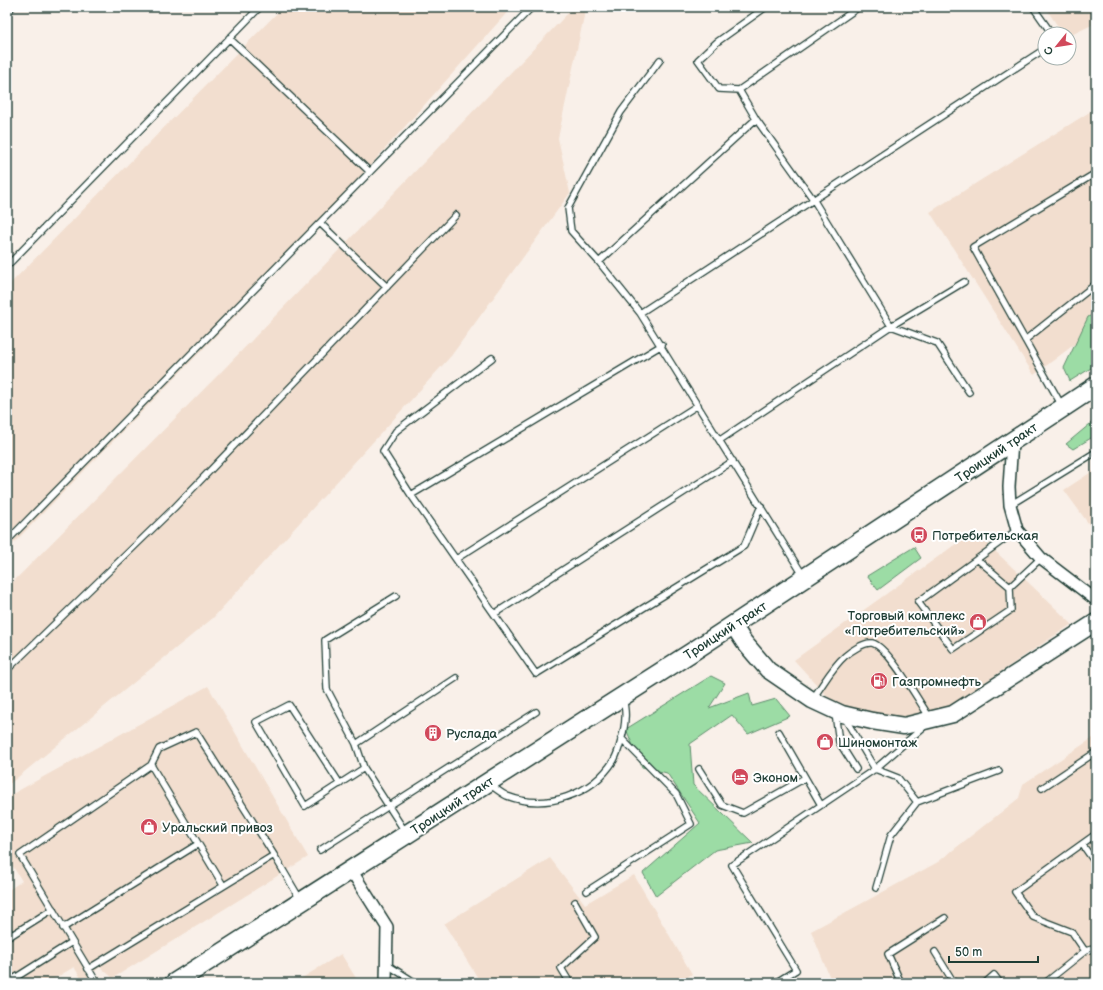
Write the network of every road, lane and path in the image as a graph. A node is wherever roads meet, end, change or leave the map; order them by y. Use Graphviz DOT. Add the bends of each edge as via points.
graph roads {
  1 [pos="12,7"];
  2 [pos="260,7"];
  3 [pos="532,7"];
  4 [pos="766,7"];
  5 [pos="859,7"];
  6 [pos="1033,7"];
  7 [pos="7,12"];
  8 [pos="1046,26"];
  9 [pos="230,38"];
  10 [pos="1037,54"];
  11 [pos="660,60"];
  12 [pos="739,90"];
  13 [pos="756,119"];
  14 [pos="370,172"];
  15 [pos="1096,173"];
  16 [pos="813,198"];
  17 [pos="456,216"];
  18 [pos="320,223"];
  19 [pos="599,262"];
  20 [pos="7,266"];
  21 [pos="964,282"];
  22 [pos="1096,284"];
  23 [pos="387,287"];
  24 [pos="640,312"];
  25 [pos="891,326"];
  26 [pos="1025,340"];
  27 [pos="662,345"];
  28 [pos="492,358"];
  29 [pos="1096,386"];
  30 [pos="969,392"];
  31 [pos="698,405"];
  32 [pos="1063,407"];
  33 [pos="720,440"];
  34 [pos="1012,441"];
  35 [pos="1096,452"];
  36 [pos="733,461"];
  37 [pos="411,494"];
  38 [pos="1010,505"];
  39 [pos="761,506"];
  40 [pos="1017,530"];
  41 [pos="7,541"];
  42 [pos="1041,558"];
  43 [pos="456,559"];
  44 [pos="977,559"];
  45 [pos="805,578"];
  46 [pos="1010,587"];
  47 [pos="396,596"];
  48 [pos="1096,600"];
  49 [pos="494,614"];
  50 [pos="1096,622"];
  51 [pos="733,625"];
  52 [pos="7,670"];
  53 [pos="456,678"];
  54 [pos="623,696"];
  55 [pos="812,700"];
  56 [pos="536,712"];
  57 [pos="838,712"];
  58 [pos="932,720"];
  59 [pos="779,732"];
  60 [pos="621,738"];
  61 [pos="356,744"];
  62 [pos="1096,752"];
  63 [pos="151,765"];
  64 [pos="364,768"];
  65 [pos="875,768"];
  66 [pos="699,769"];
  67 [pos="856,769"];
  68 [pos="998,771"];
  69 [pos="805,778"];
  70 [pos="487,783"];
  71 [pos="340,784"];
  72 [pos="1042,788"];
  73 [pos="917,802"];
  74 [pos="821,805"];
  75 [pos="389,806"];
  76 [pos="407,834"];
  77 [pos="1096,834"];
  78 [pos="198,844"];
  79 [pos="1082,844"];
  80 [pos="320,850"];
  81 [pos="274,855"];
  82 [pos="1096,864"];
  83 [pos="351,870"];
  84 [pos="223,885"];
  85 [pos="876,888"];
  86 [pos="587,891"];
  87 [pos="302,902"];
  88 [pos="575,902"];
  89 [pos="53,909"];
  90 [pos="945,918"];
  91 [pos="7,928"];
  92 [pos="64,928"];
  93 [pos="9,937"];
  94 [pos="72,942"];
  95 [pos="1096,948"];
  96 [pos="1085,951"];
  97 [pos="935,952"];
  98 [pos="386,964"];
  99 [pos="88,969"];
  100 [pos="7,983"];
  101 [pos="97,983"];
  102 [pos="174,983"];
  103 [pos="386,983"];
  104 [pos="416,983"];
  105 [pos="570,983"];
  106 [pos="775,983"];
  107 [pos="901,983"];
  108 [pos="954,983"];
  109 [pos="985,983"];
  110 [pos="1000,983"];
  111 [pos="1045,983"];
  1 -- 7 [label="lane"];
  2 -- 9 [label="lane"];
  3 -- 14 [label="lane"];
  4 -- 12 [label="lane" via="717,42 698,60 719,89"];
  5 -- 12 [label="lane"];
  6 -- 8 [label="lane"];
  9 -- 14 [label="lane"];
  9 -- 20 [label="lane"];
  10 -- 16 [label="lane"];
  11 -- 19 [label="lane" via="621,112 568,208 571,231"];
  12 -- 13 [label="lane"];
  13 -- 16 [label="lane"];
  13 -- 19 [label="lane"];
  14 -- 18 [label="lane"];
  15 -- 26 [label="lane" via="973,247"];
  16 -- 24 [label="lane"];
  16 -- 25 [label="lane"];
  17 -- 23 [label="lane"];
  18 -- 23 [label="lane"];
  18 -- 41 [label="lane"];
  19 -- 24 [label="lane"];
  21 -- 25 [label="lane"];
  22 -- 26 [label="lane"];
  23 -- 52 [label="lane" via="174,508"];
  24 -- 27 [label="lane"];
  25 -- 30 [label="lane" via="937,343"];
  25 -- 33 [label="lane"];
  26 -- 32 [label="lane"];
  27 -- 31 [label="lane"];
  27 -- 37 [label="lane"];
  28 -- 37 [label="lane" via="396,431 383,451"];
  29 -- 32 [label="main road, Троицкий тракт"];
  31 -- 33 [label="lane"];
  31 -- 43 [label="lane"];
  32 -- 34 [label="main road, Троицкий тракт"];
  33 -- 36 [label="lane"];
  34 -- 38 [label="street"];
  34 -- 45 [label="main road, Троицкий тракт"];
  35 -- 38 [label="lane"];
  36 -- 39 [label="lane"];
  36 -- 49 [label="lane"];
  37 -- 43 [label="lane"];
  38 -- 40 [label="street"];
  39 -- 45 [label="lane"];
  39 -- 49 [label="lane" via="744,546 536,674"];
  40 -- 42 [label="street"];
  40 -- 44 [label="lane"];
  42 -- 46 [label="lane"];
  42 -- 48 [label="street"];
  43 -- 49 [label="lane"];
  44 -- 46 [label="lane"];
  44 -- 46 [label="lane" via="918,602 953,649 1010,610"];
  45 -- 51 [label="main road, Троицкий тракт"];
  47 -- 61 [label="lane" via="325,640 327,690"];
  50 -- 58 [label="street" via="965,708"];
  51 -- 54 [label="main road, Троицкий тракт"];
  51 -- 55 [label="street" via="768,670"];
  53 -- 61 [label="lane"];
  54 -- 60 [label="lane" via="625,719"];
  54 -- 70 [label="main road, Троицкий тракт"];
  55 -- 57 [label="street"];
  55 -- 58 [label="lane" via="845,656 865,644 872,643 888,655"];
  56 -- 75 [label="lane"];
  57 -- 58 [label="street" via="904,726"];
  57 -- 65 [label="lane"];
  57 -- 67 [label="lane" via="839,742"];
  58 -- 65 [label="lane"];
  59 -- 69 [label="lane"];
  60 -- 70 [label="lane" via="614,759 601,777 584,790 556,801 531,802 507,795"];
  60 -- 86 [label="lane" via="676,794 691,824"];
  61 -- 64 [label="lane"];
  62 -- 72 [label="lane"];
  63 -- 78 [label="lane"];
  63 -- 81 [label="lane" via="159,749 196,732"];
  63 -- 89 [label="lane" via="20,855"];
  64 -- 71 [label="lane"];
  64 -- 75 [label="lane"];
  65 -- 73 [label="lane" via="898,778"];
  65 -- 74 [label="lane"];
  66 -- 69 [label="lane" via="722,805 743,813"];
  68 -- 73 [label="lane"];
  69 -- 74 [label="lane"];
  70 -- 76 [label="main road, Троицкий тракт"];
  71 -- 71 [label="lane" via="305,806 256,722 289,705"];
  73 -- 85 [label="lane" via="891,835"];
  74 -- 106 [label="lane" via="732,865 796,970"];
  75 -- 76 [label="lane"];
  75 -- 80 [label="lane"];
  76 -- 83 [label="main road, Троицкий тракт"];
  77 -- 79 [label="lane"];
  78 -- 84 [label="lane"];
  78 -- 92 [label="lane"];
  79 -- 82 [label="lane"];
  79 -- 96 [label="lane" via="1015,892 1032,917 1072,932"];
  81 -- 84 [label="lane"];
  81 -- 87 [label="lane"];
  83 -- 87 [label="main road, Троицкий тракт"];
  83 -- 98 [label="street" via="387,927"];
  84 -- 99 [label="lane"];
  87 -- 102 [label="main road, Троицкий тракт"];
  88 -- 105 [label="lane" via="595,937 561,968"];
  89 -- 92 [label="lane"];
  89 -- 93 [label="lane"];
  90 -- 107 [label="lane" via="888,954"];
  91 -- 93 [label="lane"];
  92 -- 94 [label="lane"];
  94 -- 99 [label="lane"];
  94 -- 100 [label="lane"];
  95 -- 96 [label="lane"];
  96 -- 111 [label="lane"];
  97 -- 108 [label="lane"];
  98 -- 103 [label="street"];
  98 -- 104 [label="lane"];
  99 -- 101 [label="lane"];
  109 -- 110 [label="lane" via="994,975"];
}
